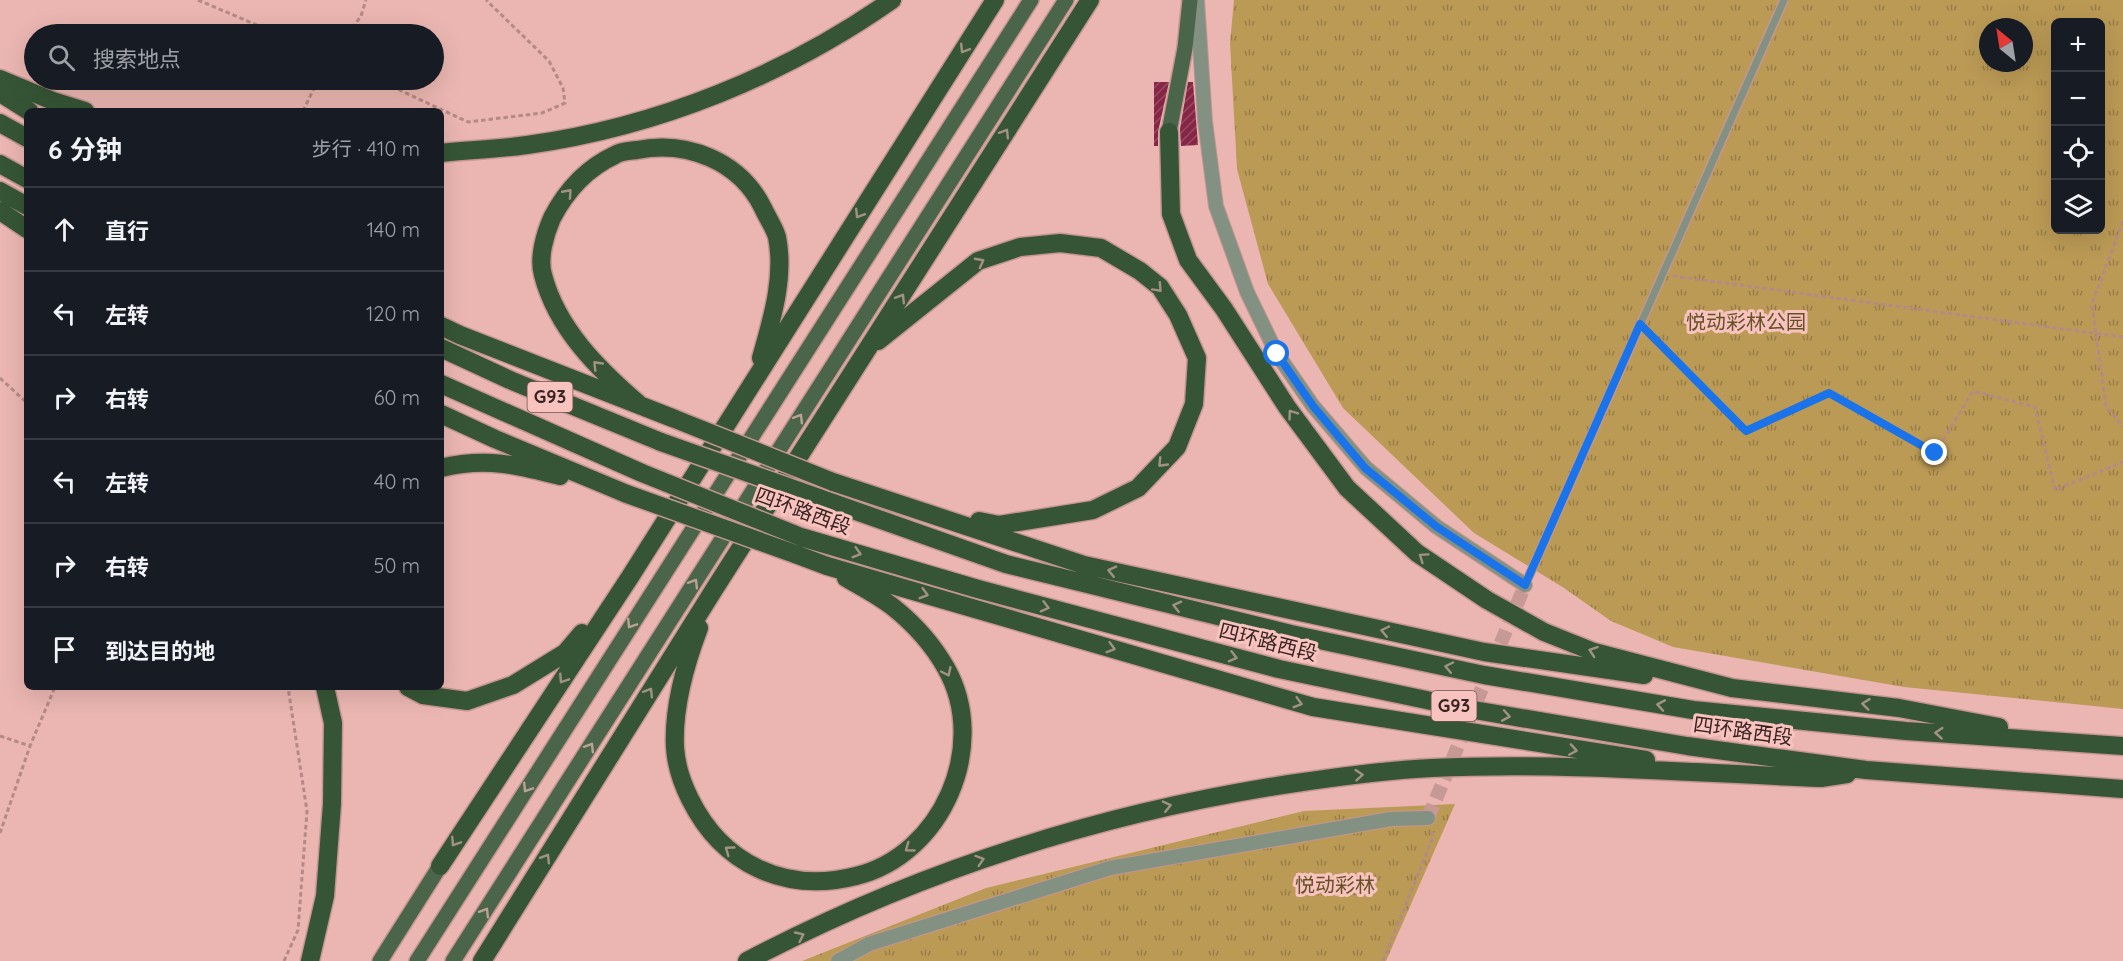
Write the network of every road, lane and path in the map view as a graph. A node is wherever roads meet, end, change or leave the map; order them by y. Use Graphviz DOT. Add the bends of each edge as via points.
graph roads {
  1 [pos="198,0"];
  2 [pos="366,0"];
  3 [pos="486,0"];
  4 [pos="892,0"];
  5 [pos="995,0"];
  6 [pos="1031,0"];
  7 [pos="1066,0"];
  8 [pos="1090,0"];
  9 [pos="1190,0"];
  10 [pos="1197,0"];
  11 [pos="1784,0"];
  12 [pos="254,24"];
  13 [pos="356,24"];
  14 [pos="0,79"];
  15 [pos="24,89"];
  16 [pos="26,90"];
  17 [pos="313,90"];
  18 [pos="399,90"];
  19 [pos="0,93"];
  20 [pos="24,108"];
  21 [pos="75,108"];
  22 [pos="304,108"];
  23 [pos="438,108"];
  24 [pos="444,111"];
  25 [pos="0,123"];
  26 [pos="1169,132"];
  27 [pos="24,136"];
  28 [pos="444,153"];
  29 [pos="0,164"];
  30 [pos="24,177"];
  31 [pos="0,191"];
  32 [pos="24,204"];
  33 [pos="0,211"];
  34 [pos="2123,221"];
  35 [pos="24,227"];
  36 [pos="1662,275"];
  37 [pos="1640,324"];
  38 [pos="444,327"];
  39 [pos="2096,332"];
  40 [pos="2123,337"];
  41 [pos="444,349"];
  42 [pos="868,350"];
  43 [pos="756,376"];
  44 [pos="0,378"];
  45 [pos="444,385"];
  46 [pos="24,400"];
  47 [pos="640,405"];
  48 [pos="444,415"];
  49 [pos="2123,427"];
  50 [pos="2123,462"];
  51 [pos="444,468"];
  52 [pos="627,494"];
  53 [pos="914,509"];
  54 [pos="798,545"];
  55 [pos="827,566"];
  56 [pos="630,577"];
  57 [pos="1525,585"];
  58 [pos="715,588"];
  59 [pos="1732,688"];
  60 [pos="54,690"];
  61 [pos="288,690"];
  62 [pos="326,690"];
  63 [pos="414,690"];
  64 [pos="0,736"];
  65 [pos="2068,741"];
  66 [pos="30,746"];
  67 [pos="2123,746"];
  68 [pos="1866,770"];
  69 [pos="1751,775"];
  70 [pos="2123,789"];
  71 [pos="1428,818"];
  72 [pos="0,833"];
  73 [pos="440,866"];
  74 [pos="284,961"];
  75 [pos="310,961"];
  76 [pos="380,961"];
  77 [pos="417,961"];
  78 [pos="453,961"];
  79 [pos="482,961"];
  80 [pos="747,961"];
  81 [pos="838,961"];
  82 [pos="1383,961"];
  1 -- 12 [label="path"];
  2 -- 13 [label="path"];
  3 -- 24 [label="path" via="549,61 563,88 565,104 542,113 468,122"];
  4 -- 28 [label="highway" via="779,68 686,106 607,130 539,143"];
  5 -- 43 [label="highway, one-way"];
  6 -- 77 [label="main road, one-way"];
  78 -- 7 [label="main road, one-way"];
  42 -- 8 [label="highway, one-way"];
  9 -- 26 [label="main road"];
  10 -- 57 [label="street" via="1205,121 1216,206 1247,292 1277,354 1313,406 1365,468 1437,527"];
  11 -- 36 [label="lane"];
  14 -- 15 [label="highway"];
  16 -- 21 [label="highway"];
  17 -- 22 [label="path"];
  18 -- 23 [label="path"];
  19 -- 20 [label="highway"];
  25 -- 27 [label="highway"];
  59 -- 26 [label="highway, one-way" via="1594,652 1544,632 1417,553 1347,488 1188,260 1172,214"];
  29 -- 30 [label="highway"];
  31 -- 32 [label="highway"];
  33 -- 35 [label="highway"];
  34 -- 39 [label="path" via="2092,304"];
  36 -- 37 [label="lane"];
  36 -- 39 [label="path"];
  37 -- 50 [label="path" via="1746,431 1829,393 1935,453 1973,391 2035,407 2055,490"];
  37 -- 57 [label="lane"];
  38 -- 47 [label="highway"];
  39 -- 40 [label="path"];
  39 -- 49 [label="path" via="2106,406"];
  65 -- 41 [label="highway, 四环路西段 / G93, one-way, bridge" via="1906,731 1693,710 1484,675 1291,634 1006,564 661,442"];
  42 -- 53 [label="highway, one-way" via="978,261 1020,248 1060,243 1101,248 1160,287 1178,315 1197,358 1194,404 1177,447 1138,488 1093,510 999,525"];
  42 -- 58 [label="highway"];
  47 -- 43 [label="highway, one-way" via="589,357 560,317 542,274 544,236 561,201 586,172 617,154 658,146 697,151 727,165 756,194 776,235 780,272"];
  43 -- 56 [label="highway"];
  44 -- 46 [label="path"];
  45 -- 54 [label="highway, 四环路西段 / G93, bridge"];
  47 -- 53 [label="highway, bridge" via="832,482"];
  48 -- 52 [label="highway"];
  51 -- 52 [label="highway" via="488,461"];
  52 -- 54 [label="highway, bridge"];
  59 -- 53 [label="highway, one-way" via="1484,652 1295,612 1084,565"];
  54 -- 55 [label="highway"];
  54 -- 68 [label="highway, 四环路西段 / G93, one-way" via="1279,669 1486,712 1687,747"];
  55 -- 58 [label="highway, one-way" via="893,607 933,647 958,700 962,730 953,790 939,815 916,843 887,864 857,876 815,882 778,876 749,865 721,845 699,818 681,782 675,748 676,715 690,652"];
  55 -- 69 [label="highway, one-way" via="1314,707"];
  56 -- 63 [label="highway" via="565,653 513,685 467,701 423,695"];
  56 -- 73 [label="highway, one-way"];
  79 -- 58 [label="highway, one-way"];
  65 -- 59 [label="highway, one-way" via="1899,708"];
  60 -- 66 [label="path"];
  61 -- 74 [label="path" via="307,810 298,930"];
  62 -- 75 [label="highway" via="333,723 332,804 325,896"];
  64 -- 66 [label="path"];
  65 -- 67 [label="highway, 四环路西段 / G93"];
  66 -- 72 [label="path"];
  68 -- 69 [label="highway" via="1821,778"];
  68 -- 70 [label="highway, 四环路西段 / G93"];
  80 -- 69 [label="highway, one-way" via="890,895 971,863 1062,834 1233,793 1333,777 1431,768 1556,767"];
  71 -- 81 [label="street" via="1391,819 1110,868 868,944"];
  71 -- 82 [label="path" via="1433,837"];
  73 -- 76 [label="main road"];
}
